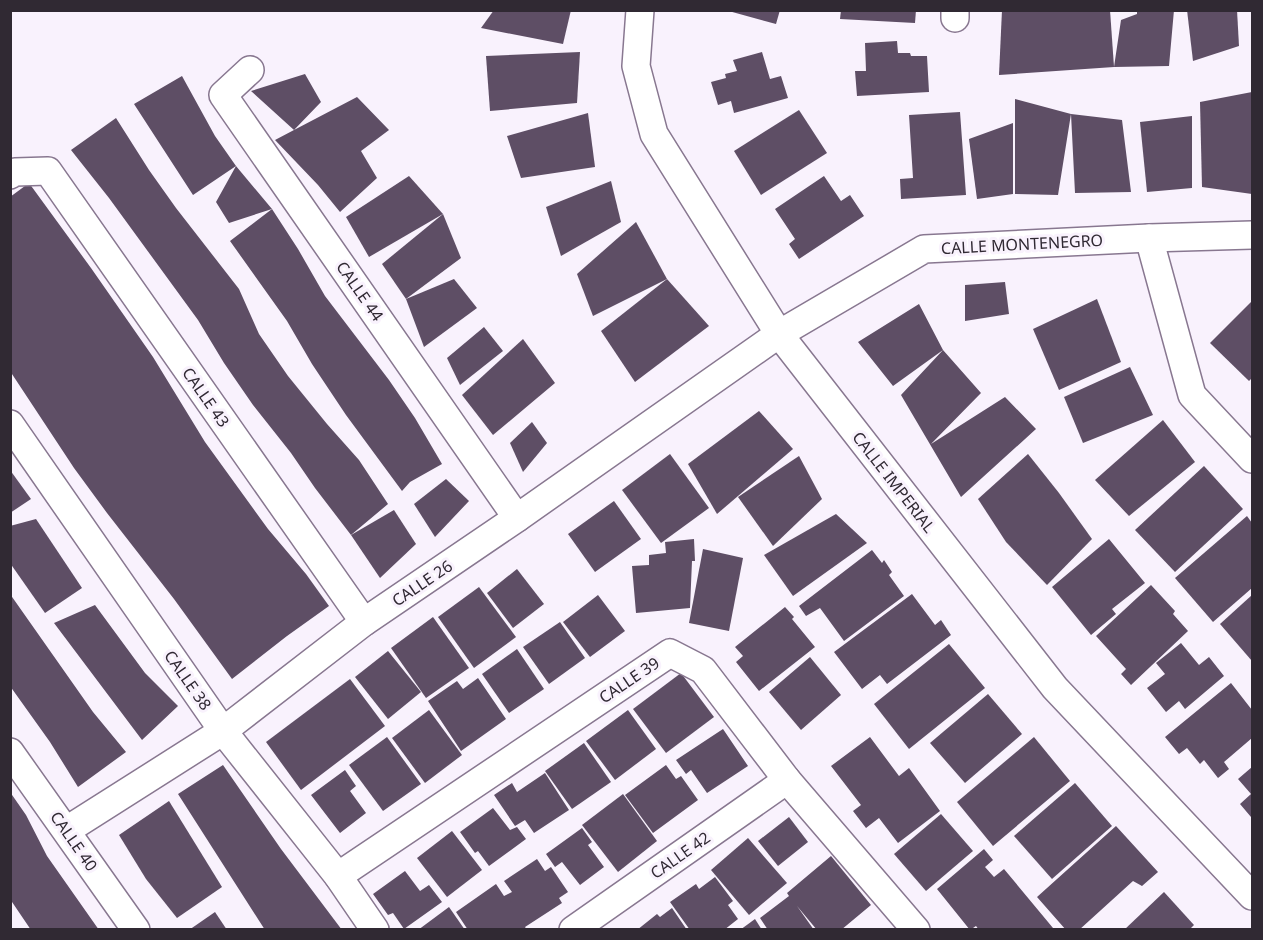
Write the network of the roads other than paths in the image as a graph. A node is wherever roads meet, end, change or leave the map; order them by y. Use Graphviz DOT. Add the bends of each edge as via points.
graph roads {
  1 [pos="640,10"];
  2 [pos="250,70"];
  3 [pos="10,175"];
  4 [pos="1252,235"];
  5 [pos="1149,238"];
  6 [pos="778,334"];
  7 [pos="10,424"];
  8 [pos="1252,459"];
  9 [pos="517,518"];
  10 [pos="364,622"];
  11 [pos="223,731"];
  12 [pos="10,752"];
  13 [pos="787,780"];
  14 [pos="66,830"];
  15 [pos="338,876"];
  16 [pos="1252,896"];
  17 [pos="904,926"];
  18 [pos="136,930"];
  19 [pos="375,930"];
  20 [pos="573,930"];
  1 -- 6 [label="street, CALLE IMPERIAL" via="636,66 654,134"];
  2 -- 9 [label="street, CALLE 44" via="223,95"];
  3 -- 10 [label="street, CALLE 43" via="48,171"];
  4 -- 5 [label="street, CALLE MONTENEGRO"];
  5 -- 6 [label="street, CALLE MONTENEGRO" via="924,249"];
  5 -- 8 [label="street" via="1192,395"];
  6 -- 9 [label="street, CALLE 26"];
  6 -- 16 [label="street, CALLE IMPERIAL" via="1055,688"];
  7 -- 11 [label="street, CALLE 38"];
  9 -- 10 [label="street, CALLE 26"];
  10 -- 11 [label="street, CALLE 26"];
  11 -- 14 [label="street, CALLE 26"];
  11 -- 15 [label="street, CALLE 38"];
  12 -- 14 [label="street, CALLE 40"];
  13 -- 15 [label="street, CALLE 39" via="703,670 670,653"];
  13 -- 17 [label="street, CALLE 39"];
  13 -- 20 [label="street, CALLE 42"];
  14 -- 18 [label="street, CALLE 40"];
  15 -- 19 [label="street, CALLE 38"];
}
